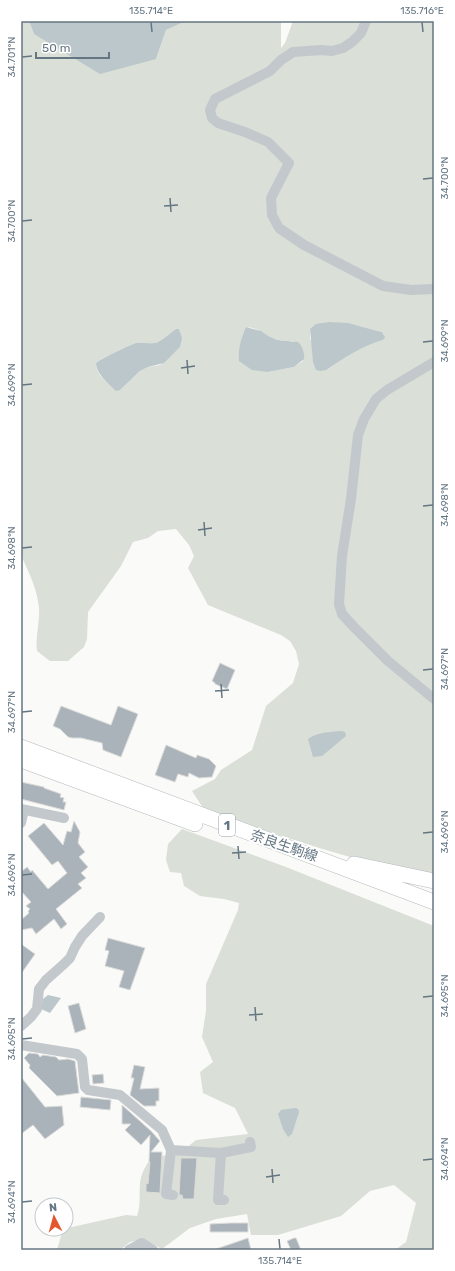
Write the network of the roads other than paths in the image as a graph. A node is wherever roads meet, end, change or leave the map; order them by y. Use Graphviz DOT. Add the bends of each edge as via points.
graph roads {
  1 [pos="366,21"];
  2 [pos="434,289"];
  3 [pos="434,362"];
  4 [pos="434,699"];
  5 [pos="21,747"];
  6 [pos="21,760"];
  7 [pos="23,809"];
  8 [pos="64,818"];
  9 [pos="21,823"];
  10 [pos="314,856"];
  11 [pos="434,881"];
  12 [pos="434,902"];
  13 [pos="434,913"];
  14 [pos="100,917"];
  15 [pos="21,1026"];
  16 [pos="21,1045"];
  17 [pos="250,1142"];
  18 [pos="171,1150"];
  19 [pos="221,1153"];
  20 [pos="173,1195"];
  21 [pos="224,1200"];
  22 [pos="130,1250"];
  23 [pos="153,1250"];
  1 -- 2 [label="street" via="361,33 343,48 332,51 293,52 270,70 216,99 210,110 212,118 218,123 268,142 289,163 271,198 272,215 280,228 304,245 383,286 411,290"];
  3 -- 4 [label="street" via="387,390 376,399 364,419 358,435 342,556 339,604 342,614 388,661"];
  5 -- 10 [label="main road, 奈良生駒線 / 1"];
  6 -- 13 [label="main road, 奈良生駒線 / 1" via="385,891"];
  7 -- 8 [label="street"];
  7 -- 9 [label="street"];
  10 -- 11 [label="main road"];
  10 -- 12 [label="main road, 奈良生駒線 / 1"];
  14 -- 15 [label="street" via="82,936 70,958 46,980 40,989 37,1009"];
  16 -- 18 [label="street" via="77,1054 82,1059 85,1087 88,1090 120,1095 162,1130"];
  17 -- 19 [label="street" via="251,1147"];
  18 -- 19 [label="street"];
  18 -- 20 [label="street" via="166,1194"];
  19 -- 21 [label="street" via="218,1200"];
  22 -- 23 [label="street" via="142,1243"];
}
